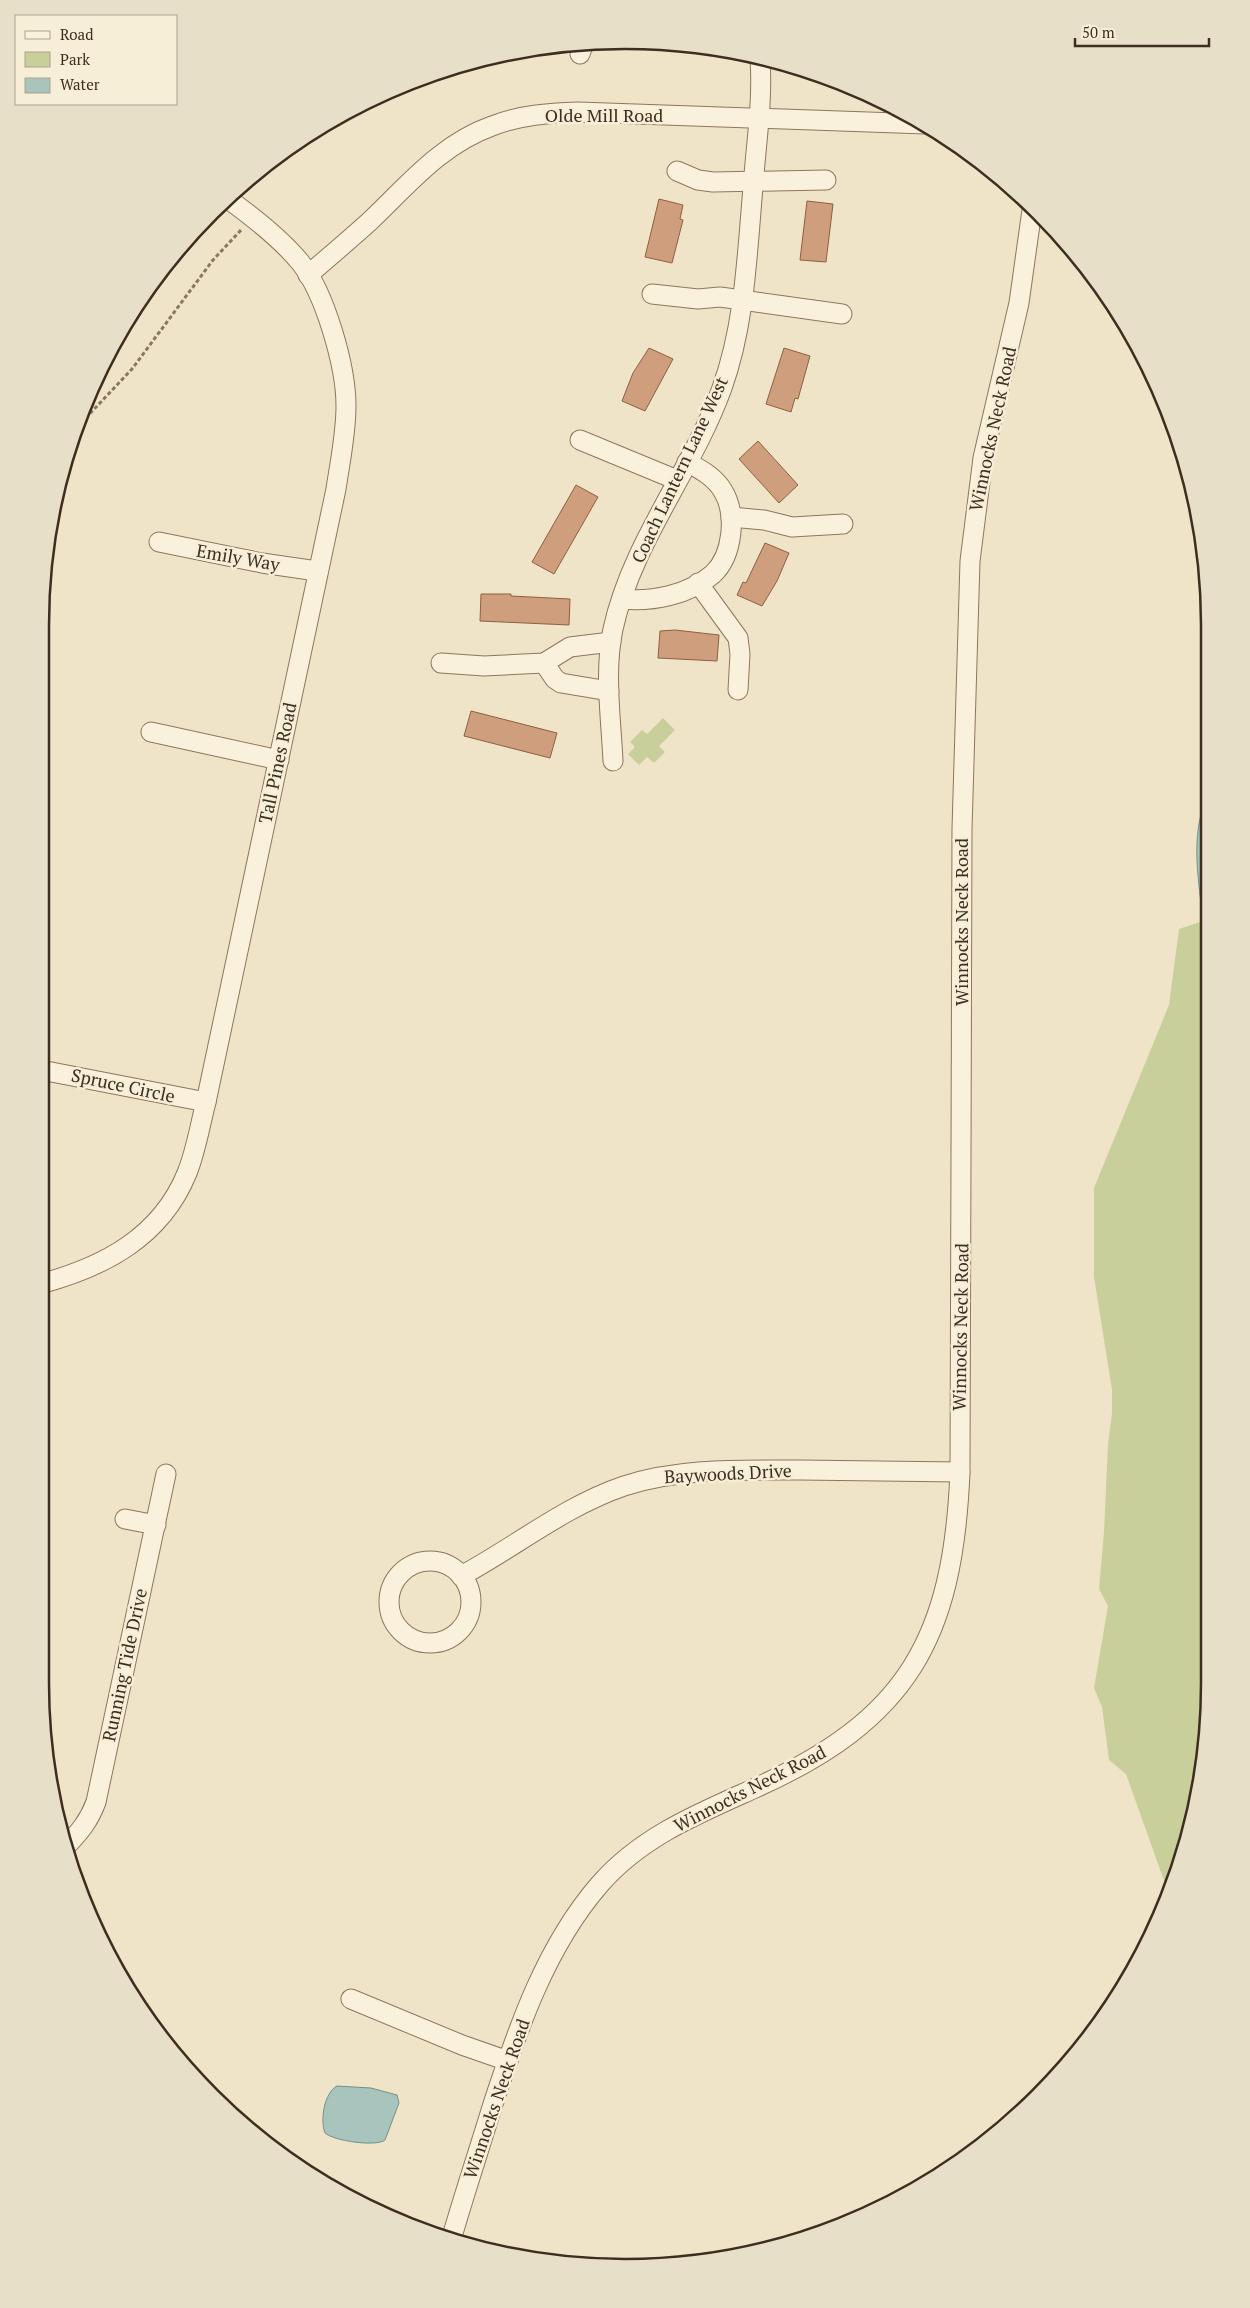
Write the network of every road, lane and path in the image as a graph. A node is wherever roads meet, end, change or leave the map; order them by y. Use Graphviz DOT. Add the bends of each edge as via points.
graph roads {
  1 [pos="760,65"];
  2 [pos="759,118"];
  3 [pos="908,123"];
  4 [pos="677,171"];
  5 [pos="826,180"];
  6 [pos="753,181"];
  7 [pos="233,203"];
  8 [pos="1031,217"];
  9 [pos="252,218"];
  10 [pos="308,274"];
  11 [pos="652,294"];
  12 [pos="742,300"];
  13 [pos="842,314"];
  14 [pos="89,415"];
  15 [pos="580,440"];
  16 [pos="687,462"];
  17 [pos="677,480"];
  18 [pos="731,517"];
  19 [pos="843,524"];
  20 [pos="159,542"];
  21 [pos="317,571"];
  22 [pos="698,583"];
  23 [pos="622,599"];
  24 [pos="611,642"];
  25 [pos="441,664"];
  26 [pos="544,664"];
  27 [pos="609,690"];
  28 [pos="738,690"];
  29 [pos="151,732"];
  30 [pos="279,760"];
  31 [pos="613,761"];
  32 [pos="49,1072"];
  33 [pos="206,1102"];
  34 [pos="49,1282"];
  35 [pos="960,1472"];
  36 [pos="166,1474"];
  37 [pos="125,1519"];
  38 [pos="156,1525"];
  39 [pos="462,1576"];
  40 [pos="71,1841"];
  41 [pos="351,1999"];
  42 [pos="508,2061"];
  43 [pos="453,2233"];
  1 -- 2 [label="street, Coach Lantern Lane West"];
  2 -- 3 [label="street, Olde Mill Road"];
  2 -- 6 [label="street, Coach Lantern Lane West"];
  2 -- 10 [label="street, Olde Mill Road" via="578,112 521,118 490,126 438,156"];
  4 -- 6 [label="street" via="698,180"];
  5 -- 6 [label="street"];
  6 -- 12 [label="street, Coach Lantern Lane West"];
  7 -- 9 [label="street, Tall Pines Road"];
  8 -- 35 [label="street, Winnocks Neck Road" via="1018,303 983,458 970,561 962,829"];
  9 -- 10 [label="street, Tall Pines Road" via="292,253"];
  9 -- 14 [label="path" via="213,260 132,369"];
  10 -- 21 [label="street, Tall Pines Road" via="335,340 346,404 336,489"];
  11 -- 12 [label="street"];
  12 -- 13 [label="street"];
  12 -- 16 [label="street, Coach Lantern Lane West" via="734,349 726,374"];
  15 -- 17 [label="street"];
  16 -- 17 [label="street, Coach Lantern Lane West"];
  16 -- 18 [label="street" via="723,489"];
  17 -- 23 [label="street, Coach Lantern Lane West" via="647,538"];
  18 -- 19 [label="street" via="792,527"];
  18 -- 22 [label="street" via="722,562 714,573"];
  20 -- 21 [label="street, Emily Way"];
  21 -- 30 [label="street, Tall Pines Road"];
  22 -- 23 [label="street" via="660,598"];
  22 -- 28 [label="street" via="738,638"];
  23 -- 24 [label="street, Coach Lantern Lane West"];
  24 -- 26 [label="street" via="570,647"];
  24 -- 27 [label="street, Coach Lantern Lane West"];
  25 -- 26 [label="street"];
  26 -- 27 [label="street" via="561,682"];
  27 -- 31 [label="street, Coach Lantern Lane West"];
  29 -- 30 [label="street"];
  30 -- 33 [label="street, Tall Pines Road"];
  32 -- 33 [label="street, Spruce Circle"];
  33 -- 34 [label="street, Tall Pines Road" via="188,1170 180,1190 162,1215 128,1247 107,1260"];
  35 -- 39 [label="street, Baywoods Drive" via="761,1470 662,1476 623,1486 588,1501"];
  35 -- 42 [label="street, Winnocks Neck Road" via="954,1551 941,1605 920,1654 897,1689 868,1721 819,1756 683,1821 635,1852 613,1871 584,1904 555,1952 534,1993"];
  36 -- 38 [label="street, Running Tide Drive"];
  37 -- 38 [label="street"];
  38 -- 40 [label="street, Running Tide Drive" via="96,1802 91,1817"];
  39 -- 39 [label="street" via="451,1567 431,1562 406,1570 396,1580 391,1593 390,1606 397,1626 413,1639 426,1642 440,1642 458,1632 466,1621 471,1601"];
  41 -- 42 [label="street"];
  42 -- 43 [label="street, Winnocks Neck Road"];
}
